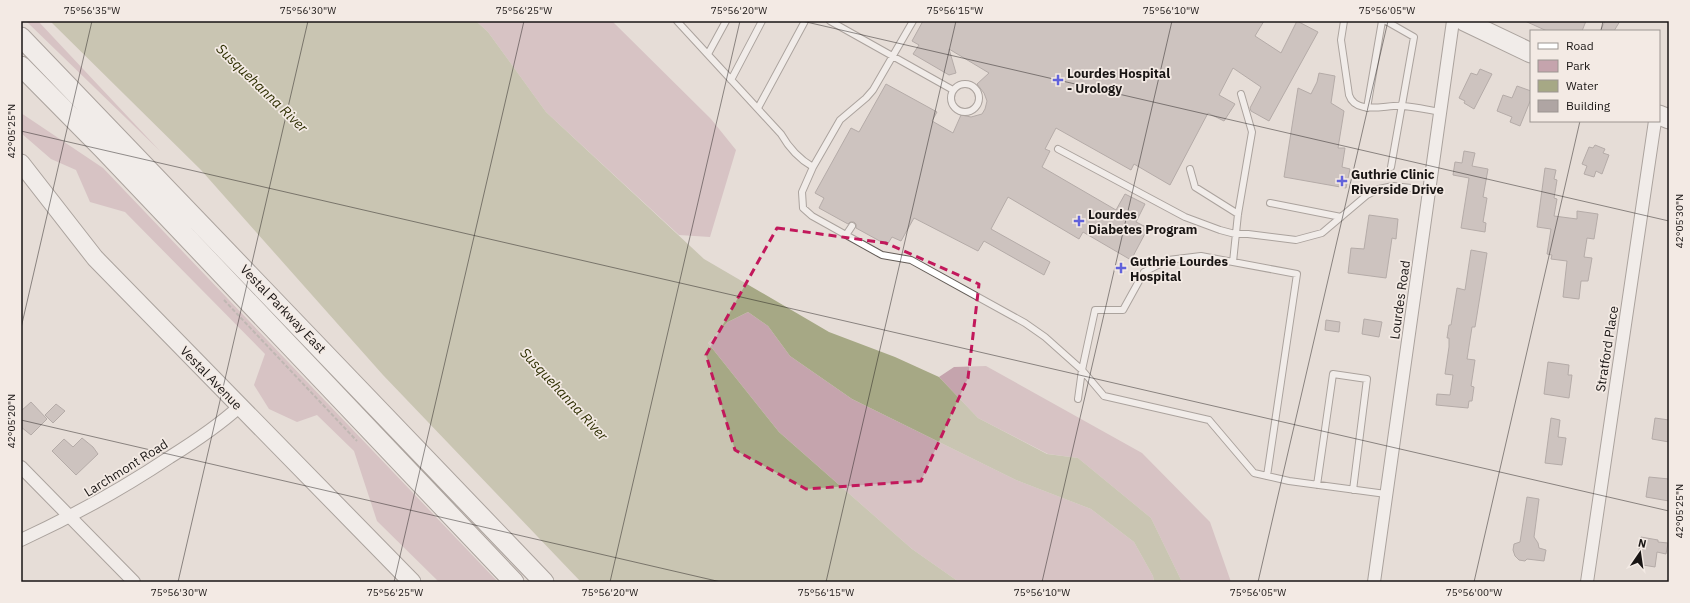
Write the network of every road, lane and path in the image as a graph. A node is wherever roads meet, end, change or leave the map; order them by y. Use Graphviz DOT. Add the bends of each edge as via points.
graph roads {
  1 [pos="677,21"];
  2 [pos="726,21"];
  3 [pos="762,21"];
  4 [pos="805,21"];
  5 [pos="830,21"];
  6 [pos="913,21"];
  7 [pos="1344,21"];
  8 [pos="1382,21"];
  9 [pos="1386,21"];
  10 [pos="1453,21"];
  11 [pos="1464,21"];
  12 [pos="21,37"];
  13 [pos="1530,53"];
  14 [pos="708,54"];
  15 [pos="893,57"];
  16 [pos="21,66"];
  17 [pos="731,80"];
  18 [pos="953,90"];
  19 [pos="1241,94"];
  20 [pos="1402,106"];
  21 [pos="758,108"];
  22 [pos="1367,108"];
  23 [pos="1441,112"];
  24 [pos="1656,122"];
  25 [pos="1058,149"];
  26 [pos="21,163"];
  27 [pos="813,167"];
  28 [pos="1391,167"];
  29 [pos="1190,170"];
  30 [pos="1429,190"];
  31 [pos="1270,203"];
  32 [pos="1238,214"];
  33 [pos="1341,217"];
  34 [pos="852,226"];
  35 [pos="1236,234"];
  36 [pos="846,236"];
  37 [pos="1233,262"];
  38 [pos="1082,370"];
  39 [pos="1078,399"];
  40 [pos="239,407"];
  41 [pos="21,467"];
  42 [pos="1267,476"];
  43 [pos="1317,485"];
  44 [pos="1353,490"];
  45 [pos="1386,494"];
  46 [pos="71,517"];
  47 [pos="21,540"];
  48 [pos="134,582"];
  49 [pos="412,582"];
  50 [pos="514,582"];
  51 [pos="544,582"];
  52 [pos="1374,582"];
  53 [pos="1587,582"];
  1 -- 14 [label="lane"];
  2 -- 14 [label="lane"];
  3 -- 17 [label="lane"];
  4 -- 21 [label="lane"];
  5 -- 15 [label="lane"];
  6 -- 15 [label="lane"];
  7 -- 22 [label="lane" via="1341,40 1349,95 1354,103"];
  8 -- 22 [label="lane"];
  9 -- 20 [label="lane" via="1414,36"];
  10 -- 23 [label="street, Lourdes Road"];
  11 -- 13 [label="main road"];
  12 -- 51 [label="main road, Vestal Parkway East"];
  14 -- 17 [label="lane"];
  15 -- 18 [label="lane"];
  15 -- 27 [label="lane" via="866,98 840,120"];
  16 -- 50 [label="main road, Vestal Parkway East"];
  17 -- 21 [label="lane"];
  18 -- 18 [label="lane" via="951,99 958,110 971,111 978,104 979,95 974,87 961,84"];
  19 -- 32 [label="lane" via="1252,132"];
  20 -- 22 [label="lane"];
  20 -- 23 [label="lane"];
  20 -- 28 [label="lane"];
  21 -- 27 [label="lane" via="795,154"];
  23 -- 30 [label="street, Lourdes Road"];
  24 -- 53 [label="street, Stratford Place"];
  25 -- 35 [label="lane" via="1185,216"];
  26 -- 40 [label="street, Vestal Avenue" via="95,258"];
  27 -- 36 [label="lane" via="802,192 803,208"];
  29 -- 32 [label="lane" via="1195,187"];
  30 -- 33 [label="lane" via="1393,186 1379,189 1367,195"];
  30 -- 45 [label="street, Lourdes Road"];
  31 -- 33 [label="lane"];
  32 -- 35 [label="lane"];
  33 -- 35 [label="lane" via="1322,234 1296,240"];
  34 -- 36 [label="lane"];
  35 -- 37 [label="lane"];
  36 -- 38 [label="lane" via="882,255 911,260 1025,323"];
  37 -- 38 [label="lane" via="1201,256 1168,260 1144,272 1123,310 1095,310"];
  37 -- 42 [label="lane" via="1297,274"];
  38 -- 39 [label="lane"];
  38 -- 42 [label="lane" via="1104,396 1209,420 1254,473"];
  40 -- 46 [label="street, Larchmont Road" via="218,426 129,485"];
  40 -- 49 [label="street, Vestal Avenue"];
  41 -- 46 [label="street"];
  42 -- 43 [label="lane"];
  43 -- 44 [label="lane"];
  43 -- 44 [label="lane" via="1333,374 1367,379"];
  44 -- 45 [label="lane"];
  45 -- 52 [label="street, Lourdes Road"];
  46 -- 47 [label="street, Larchmont Road"];
  46 -- 48 [label="street"];
}
